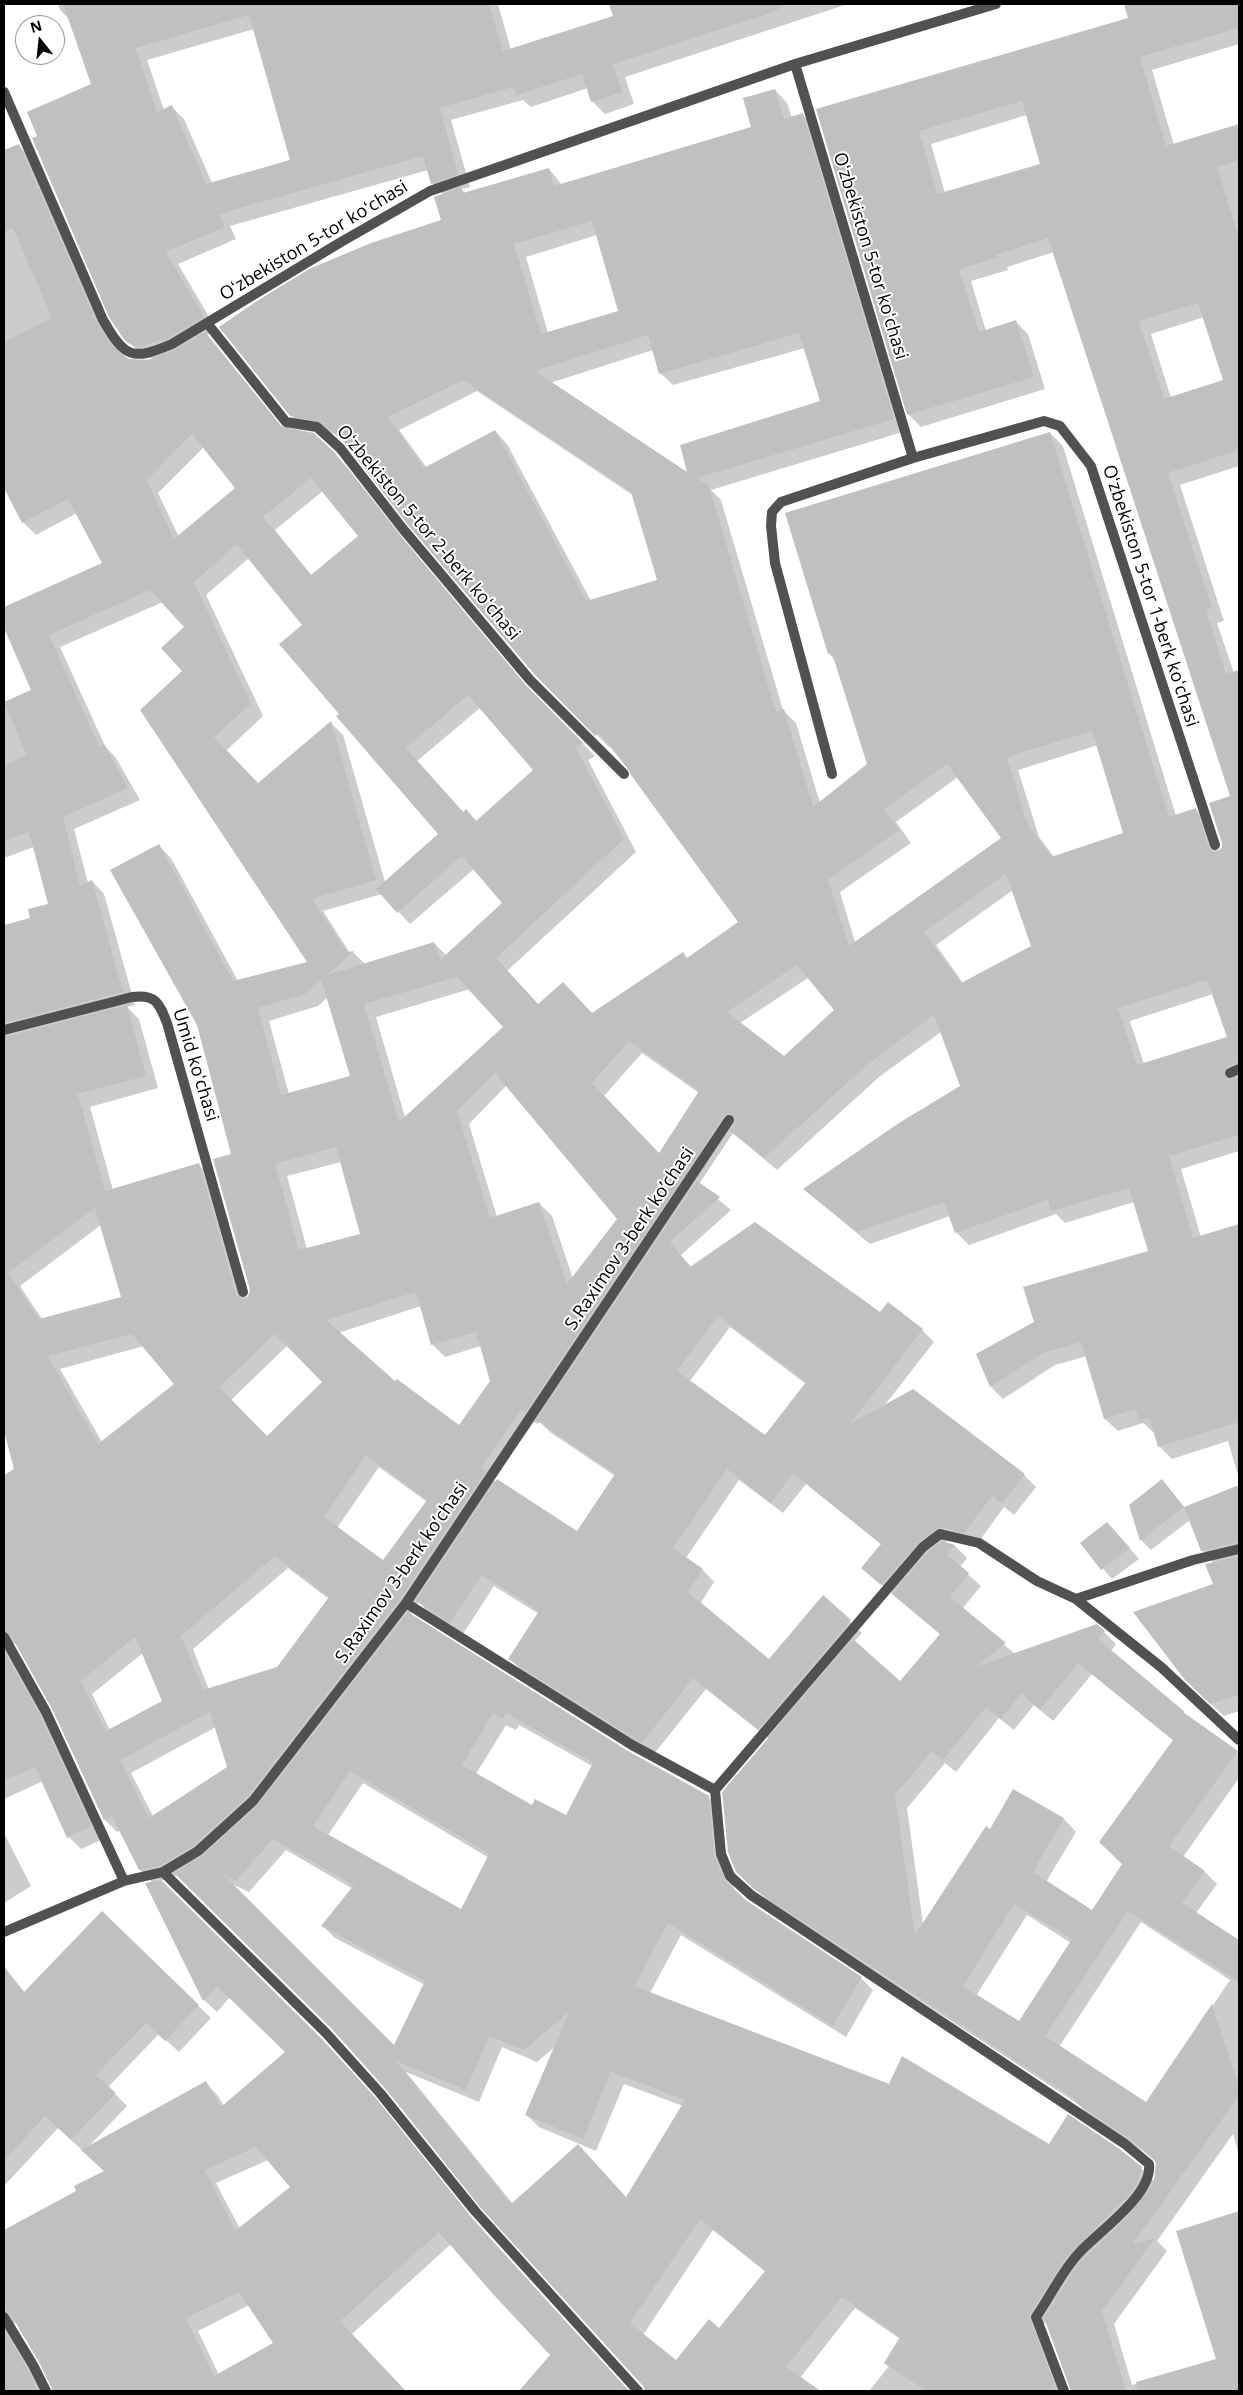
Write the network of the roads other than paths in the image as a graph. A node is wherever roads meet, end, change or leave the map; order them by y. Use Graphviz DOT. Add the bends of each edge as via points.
graph roads {
  1 [pos="996,4"];
  2 [pos="795,64"];
  3 [pos="4,92"];
  4 [pos="207,323"];
  5 [pos="913,458"];
  6 [pos="624,774"];
  7 [pos="832,774"];
  8 [pos="1215,845"];
  9 [pos="4,1030"];
  10 [pos="729,1120"];
  11 [pos="243,1292"];
  12 [pos="1239,1549"];
  13 [pos="1076,1599"];
  14 [pos="406,1602"];
  15 [pos="4,1636"];
  16 [pos="1239,1740"];
  17 [pos="715,1790"];
  18 [pos="163,1872"];
  19 [pos="124,1881"];
  20 [pos="4,1932"];
  21 [pos="4,2317"];
  22 [pos="46,2391"];
  23 [pos="638,2391"];
  24 [pos="1064,2391"];
  1 -- 2 [label="street, Oʻzbekiston 5-tor koʻchasi"];
  2 -- 4 [label="street, Oʻzbekiston 5-tor koʻchasi" via="430,192"];
  2 -- 5 [label="street, Oʻzbekiston 5-tor koʻchasi"];
  3 -- 4 [label="street, Oʻzbekiston 5-tor koʻchasi" via="103,320 116,342 130,353 147,355"];
  4 -- 6 [label="street, Oʻzbekiston 5-tor 2-berk koʻchasi" via="286,422 317,426 340,448 402,529 530,680"];
  5 -- 7 [label="street, Oʻzbekiston 5-tor 1-berk koʻchasi" via="781,502 772,512 775,563"];
  5 -- 8 [label="street, Oʻzbekiston 5-tor 1-berk koʻchasi" via="1044,421 1060,426 1072,441 1091,466"];
  9 -- 11 [label="street, Umid koʻchasi" via="132,997 154,999 167,1023"];
  10 -- 14 [label="street, S.Raximov 3-berk koʼchasi"];
  12 -- 13 [label="street" via="1193,1560"];
  13 -- 16 [label="street" via="1161,1667"];
  13 -- 17 [label="street" via="1037,1581 979,1543 940,1534 923,1547"];
  14 -- 17 [label="street" via="632,1744"];
  14 -- 18 [label="street, S.Raximov 3-berk koʼchasi" via="253,1801 198,1851"];
  15 -- 19 [label="street" via="46,1712"];
  17 -- 24 [label="street" via="721,1854 730,1876 751,1895 1125,2144 1149,2164 1150,2171 1132,2202 1078,2254 1036,2317"];
  18 -- 19 [label="street, S.Raximov 3-berk koʼchasi"];
  18 -- 23 [label="street" via="326,2033 380,2093 475,2211"];
  19 -- 20 [label="street, S.Raximov 3-berk koʼchasi"];
  21 -- 22 [label="street"];
}
